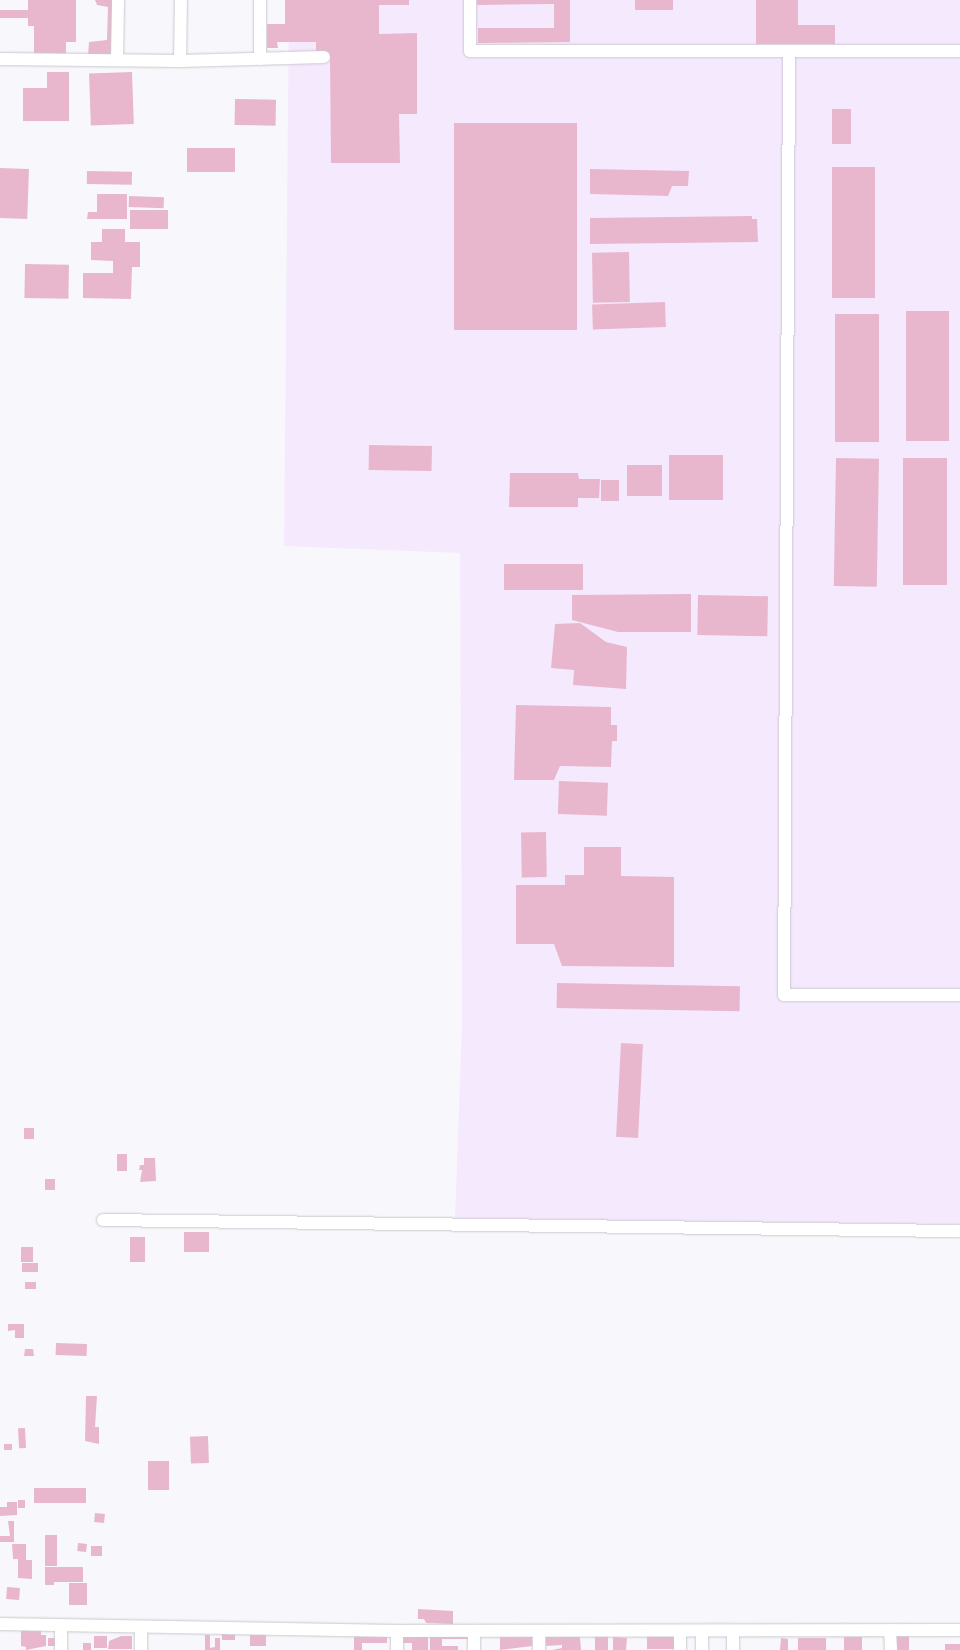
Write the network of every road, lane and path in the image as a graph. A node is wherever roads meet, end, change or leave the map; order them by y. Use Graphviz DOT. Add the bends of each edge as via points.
graph roads {
  1 [pos="118,0"];
  2 [pos="181,0"];
  3 [pos="260,0"];
  4 [pos="470,0"];
  5 [pos="960,51"];
  6 [pos="788,52"];
  7 [pos="324,57"];
  8 [pos="0,59"];
  9 [pos="260,59"];
  10 [pos="117,60"];
  11 [pos="180,61"];
  12 [pos="960,995"];
  13 [pos="103,1220"];
  14 [pos="960,1231"];
  15 [pos="0,1624"];
  16 [pos="61,1628"];
  17 [pos="141,1628"];
  18 [pos="890,1630"];
  19 [pos="960,1630"];
  20 [pos="396,1631"];
  21 [pos="474,1631"];
  22 [pos="539,1631"];
  23 [pos="680,1631"];
  24 [pos="702,1631"];
  25 [pos="733,1631"];
  26 [pos="61,1650"];
  27 [pos="141,1650"];
  28 [pos="397,1650"];
  29 [pos="474,1650"];
  30 [pos="539,1650"];
  31 [pos="680,1650"];
  32 [pos="702,1650"];
  33 [pos="733,1650"];
  34 [pos="891,1650"];
  1 -- 10 [label="street"];
  2 -- 11 [label="street"];
  3 -- 9 [label="street"];
  4 -- 6 [label="street" via="470,51"];
  5 -- 6 [label="street"];
  6 -- 12 [label="street" via="784,995"];
  7 -- 9 [label="street"];
  8 -- 10 [label="street"];
  9 -- 11 [label="street"];
  10 -- 11 [label="street"];
  13 -- 14 [label="street"];
  15 -- 16 [label="street"];
  16 -- 17 [label="street"];
  16 -- 26 [label="street"];
  17 -- 20 [label="street"];
  17 -- 27 [label="street"];
  18 -- 19 [label="street"];
  18 -- 25 [label="street"];
  18 -- 34 [label="street"];
  20 -- 21 [label="street"];
  20 -- 28 [label="street"];
  21 -- 22 [label="street"];
  21 -- 29 [label="street"];
  22 -- 23 [label="street"];
  22 -- 30 [label="street"];
  23 -- 24 [label="street"];
  23 -- 31 [label="street"];
  24 -- 25 [label="street"];
  24 -- 32 [label="street"];
  25 -- 33 [label="street"];
}
